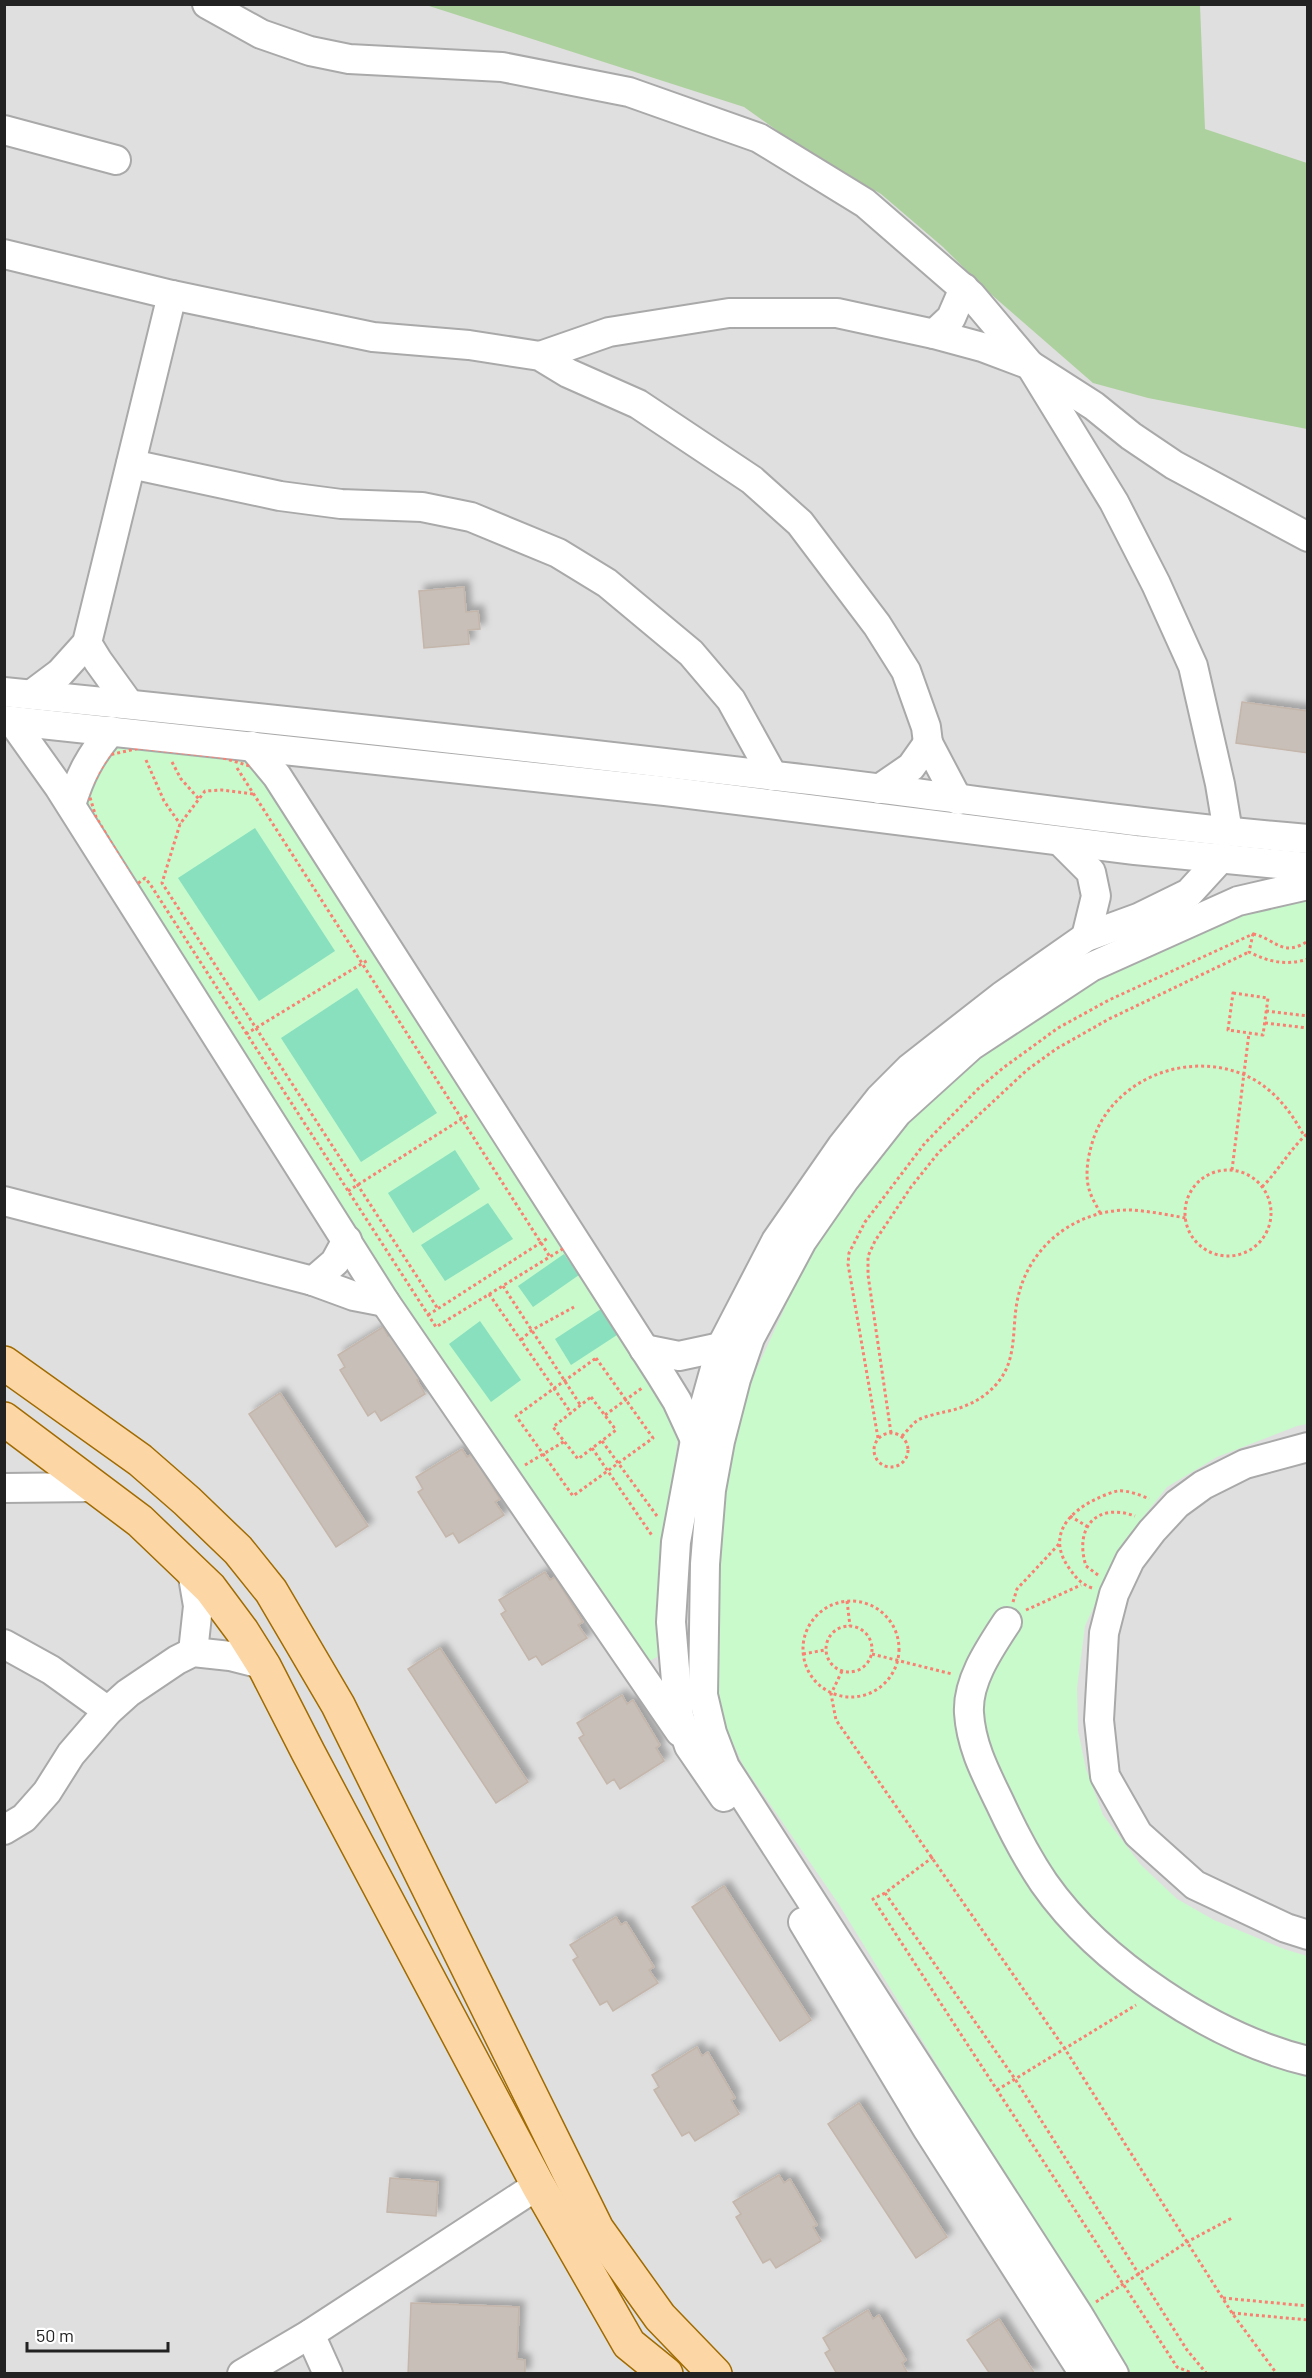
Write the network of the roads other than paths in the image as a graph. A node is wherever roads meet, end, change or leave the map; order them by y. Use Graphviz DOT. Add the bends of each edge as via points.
graph roads {
  1 [pos="207,4"];
  2 [pos="4,130"];
  3 [pos="116,160"];
  4 [pos="4,254"];
  5 [pos="964,288"];
  6 [pos="172,295"];
  7 [pos="934,334"];
  8 [pos="598,336"];
  9 [pos="540,356"];
  10 [pos="1030,365"];
  11 [pos="603,388"];
  12 [pos="131,464"];
  13 [pos="1308,537"];
  14 [pos="87,643"];
  15 [pos="4,692"];
  16 [pos="32,694"];
  17 [pos="129,704"];
  18 [pos="8,720"];
  19 [pos="111,731"];
  20 [pos="928,742"];
  21 [pos="242,754"];
  22 [pos="773,776"];
  23 [pos="879,789"];
  24 [pos="957,800"];
  25 [pos="71,806"];
  26 [pos="1308,839"];
  27 [pos="1060,841"];
  28 [pos="1225,845"];
  29 [pos="1308,867"];
  30 [pos="1308,885"];
  31 [pos="1086,937"];
  32 [pos="4,1201"];
  33 [pos="346,1240"];
  34 [pos="313,1281"];
  35 [pos="385,1302"];
  36 [pos="721,1347"];
  37 [pos="644,1349"];
  38 [pos="4,1363"];
  39 [pos="4,1419"];
  40 [pos="695,1440"];
  41 [pos="1308,1447"];
  42 [pos="95,1487"];
  43 [pos="4,1488"];
  44 [pos="192,1571"];
  45 [pos="1007,1622"];
  46 [pos="4,1644"];
  47 [pos="193,1652"];
  48 [pos="704,1658"];
  49 [pos="262,1664"];
  50 [pos="676,1668"];
  51 [pos="639,1673"];
  52 [pos="108,1711"];
  53 [pos="689,1746"];
  54 [pos="4,1830"];
  55 [pos="1308,1935"];
  56 [pos="1308,2061"];
  57 [pos="538,2185"];
  58 [pos="310,2334"];
  59 [pos="630,2359"];
  60 [pos="706,2371"];
  61 [pos="242,2373"];
  62 [pos="328,2373"];
  63 [pos="666,2373"];
  64 [pos="1084,2373"];
  65 [pos="1114,2373"];
  1 -- 5 [label="street" via="261,34 310,51 349,59 502,67 629,92 759,138 865,203"];
  2 -- 3 [label="street"];
  4 -- 6 [label="street"];
  5 -- 7 [label="street" via="951,318"];
  5 -- 10 [label="street"];
  6 -- 9 [label="street" via="373,337"];
  6 -- 12 [label="street"];
  7 -- 8 [label="street" via="837,313 776,312 680,319"];
  7 -- 10 [label="street"];
  8 -- 9 [label="street"];
  8 -- 11 [label="street" via="596,373"];
  9 -- 11 [label="street"];
  10 -- 13 [label="street" via="1174,465"];
  10 -- 28 [label="street" via="1114,502 1193,666 1220,784"];
  11 -- 20 [label="street" via="638,404 753,480 800,523 906,671"];
  12 -- 14 [label="street"];
  12 -- 22 [label="street" via="280,496 341,504 422,507 471,518 558,553 607,582 691,653 731,700"];
  14 -- 16 [label="street" via="60,673"];
  14 -- 17 [label="street"];
  15 -- 16 [label="street"];
  16 -- 17 [label="street"];
  17 -- 22 [label="street"];
  18 -- 19 [label="street"];
  18 -- 25 [label="street"];
  19 -- 21 [label="street"];
  19 -- 25 [label="street" via="80,775"];
  20 -- 23 [label="street" via="911,767"];
  20 -- 24 [label="street"];
  21 -- 27 [label="street" via="676,792"];
  21 -- 37 [label="street" via="277,776"];
  22 -- 23 [label="street"];
  23 -- 24 [label="street"];
  24 -- 28 [label="street"];
  25 -- 33 [label="street" via="236,1041"];
  26 -- 28 [label="street"];
  27 -- 28 [label="street"];
  27 -- 31 [label="street" via="1091,872 1096,896"];
  28 -- 29 [label="street"];
  28 -- 31 [label="street" via="1190,893"];
  30 -- 48 [label="street" via="1238,901 1091,967 971,1046 897,1113 851,1170 802,1241 750,1338 736,1379 711,1490"];
  31 -- 36 [label="street" via="958,1030 880,1098 776,1241"];
  32 -- 34 [label="street"];
  33 -- 34 [label="street" via="335,1262"];
  33 -- 35 [label="street"];
  34 -- 35 [label="street"];
  35 -- 51 [label="street"];
  36 -- 37 [label="street" via="680,1356"];
  36 -- 40 [label="street"];
  37 -- 40 [label="street" via="677,1401"];
  38 -- 60 [label="main road" via="140,1460 238,1550 271,1591 338,1705 597,2229 628,2276"];
  39 -- 42 [label="main road"];
  40 -- 50 [label="street" via="675,1555 671,1622"];
  41 -- 55 [label="street" via="1245,1464 1203,1485 1177,1504 1130,1560 1104,1634 1099,1720 1105,1776 1138,1834 1195,1885"];
  42 -- 43 [label="street"];
  42 -- 44 [label="main road" via="140,1521"];
  44 -- 47 [label="street" via="198,1606"];
  44 -- 49 [label="main road" via="210,1588"];
  45 -- 56 [label="street" via="981,1665 969,1712 977,1755 1016,1838 1045,1884 1105,1950 1180,2006 1245,2040"];
  46 -- 52 [label="street" via="51,1670"];
  47 -- 49 [label="street"];
  47 -- 52 [label="street" via="128,1693"];
  48 -- 50 [label="street"];
  48 -- 65 [label="street" via="703,1695 724,1767"];
  49 -- 57 [label="main road"];
  50 -- 51 [label="street" via="662,1674"];
  50 -- 53 [label="street" via="679,1716"];
  51 -- 53 [label="street"];
  52 -- 54 [label="street" via="71,1754 47,1792 24,1818"];
  53 -- 64 [label="street" via="751,1837 928,2130"];
  57 -- 58 [label="street"];
  57 -- 59 [label="main road"];
  58 -- 61 [label="street"];
  58 -- 62 [label="street"];
  59 -- 63 [label="main road"];
}
